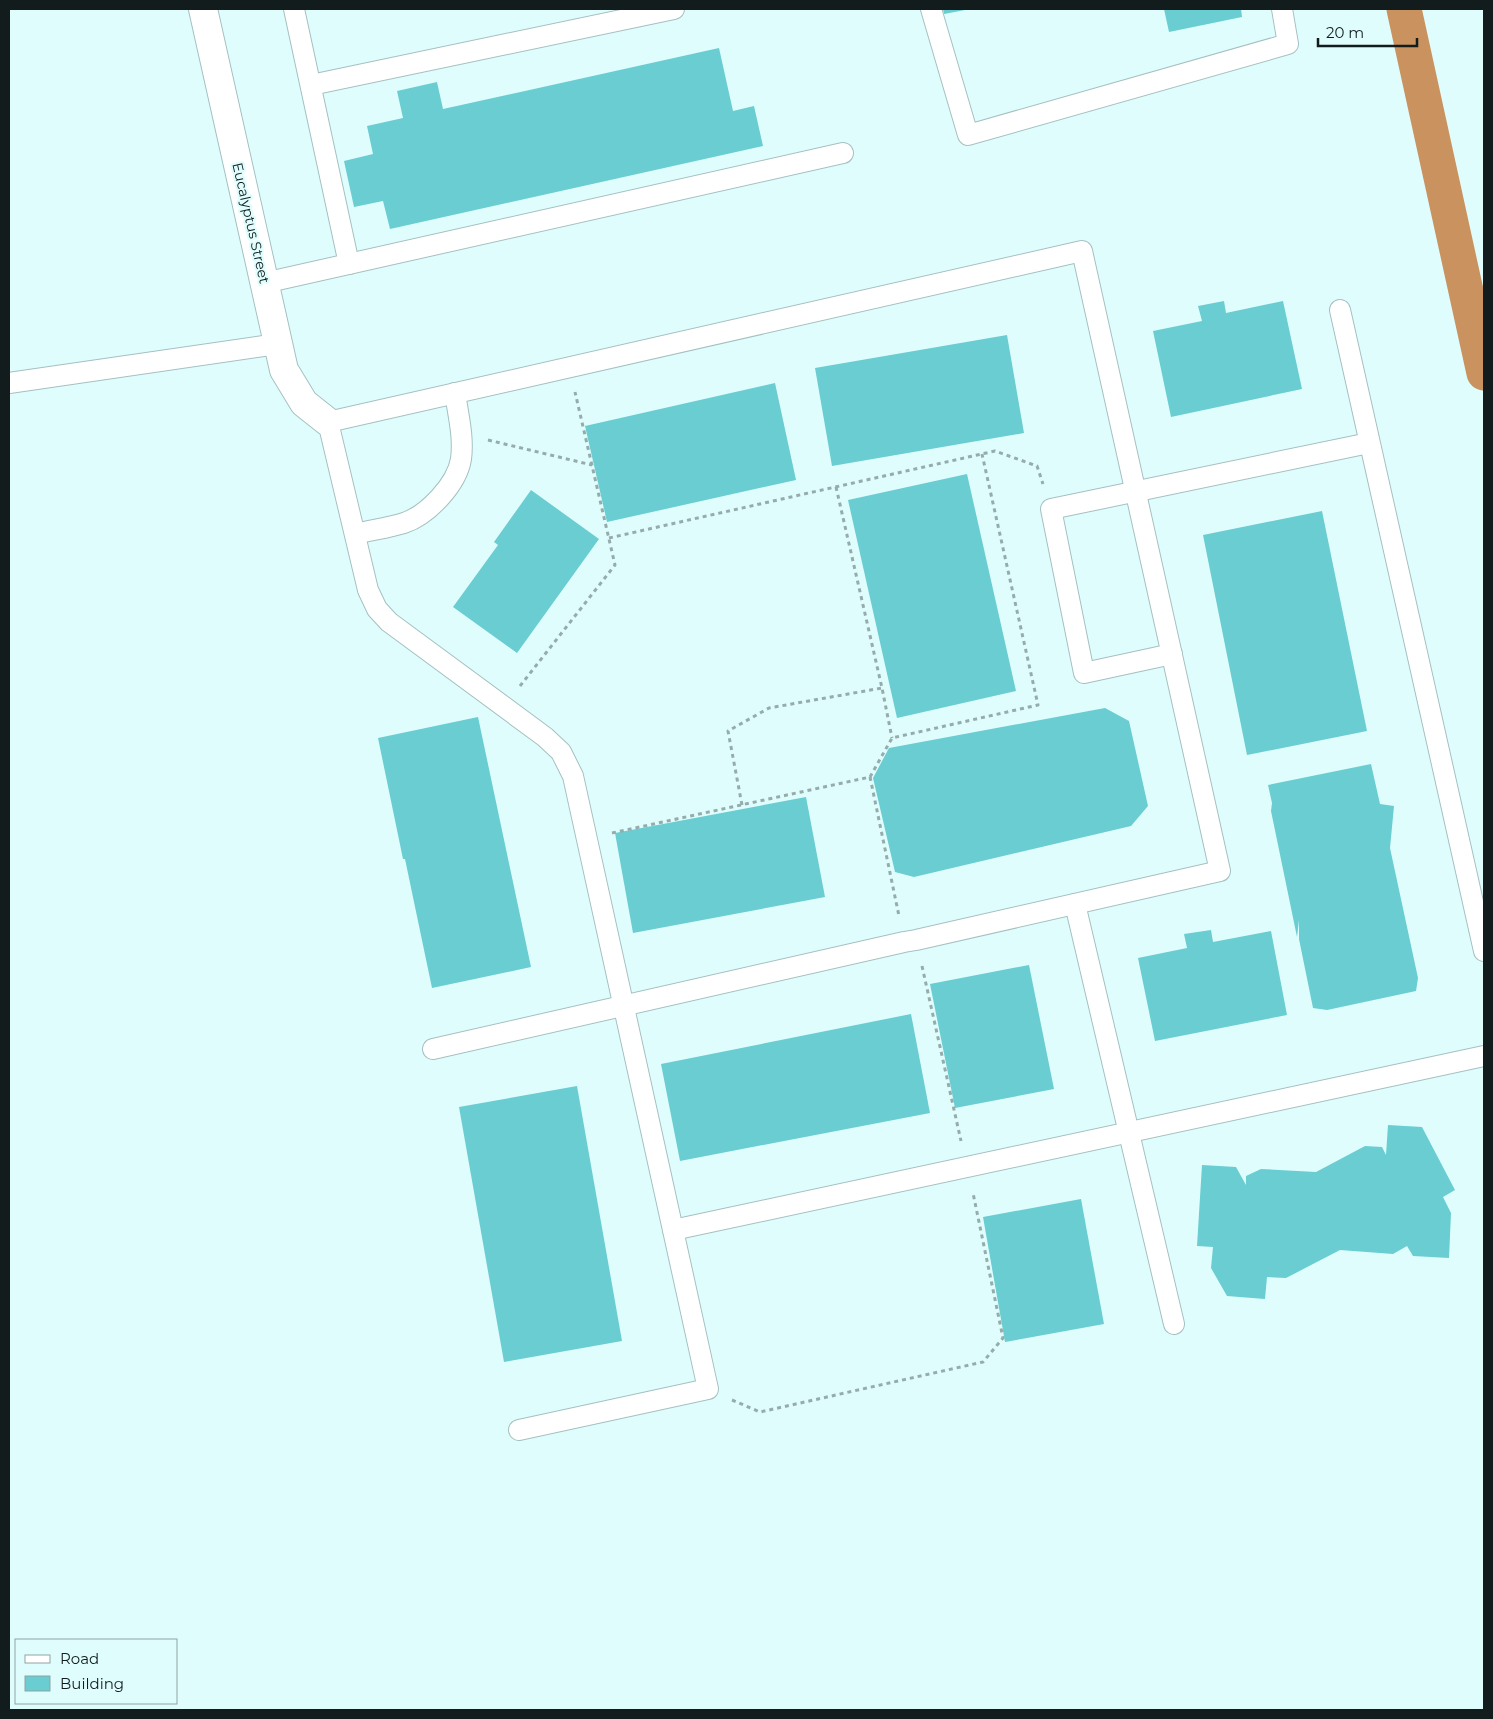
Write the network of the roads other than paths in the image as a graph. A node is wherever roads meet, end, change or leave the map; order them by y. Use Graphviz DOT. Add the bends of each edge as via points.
graph roads {
  1 [pos="203,9"];
  2 [pos="294,9"];
  3 [pos="674,9"];
  4 [pos="931,9"];
  5 [pos="1282,9"];
  6 [pos="636,13"];
  7 [pos="311,84"];
  8 [pos="843,153"];
  9 [pos="349,264"];
  10 [pos="264,282"];
  11 [pos="1340,310"];
  12 [pos="278,344"];
  13 [pos="9,383"];
  14 [pos="455,393"];
  15 [pos="328,422"];
  16 [pos="1369,443"];
  17 [pos="1137,492"];
  18 [pos="354,534"];
  19 [pos="1172,654"];
  20 [pos="1075,904"];
  21 [pos="1484,950"];
  22 [pos="624,1006"];
  23 [pos="433,1049"];
  24 [pos="1484,1056"];
  25 [pos="1129,1133"];
  26 [pos="673,1230"];
  27 [pos="1174,1324"];
  28 [pos="520,1430"];
  1 -- 10 [label="street, Eucalyptus Street"];
  2 -- 7 [label="lane"];
  3 -- 6 [label="lane"];
  4 -- 5 [label="lane" via="968,135 1288,44"];
  6 -- 7 [label="lane"];
  7 -- 9 [label="lane"];
  8 -- 9 [label="lane"];
  9 -- 10 [label="lane"];
  10 -- 12 [label="street, Eucalyptus Street"];
  11 -- 16 [label="lane"];
  12 -- 13 [label="lane"];
  12 -- 15 [label="street, Eucalyptus Street" via="284,370 304,403"];
  14 -- 15 [label="lane"];
  14 -- 17 [label="lane" via="1082,251"];
  14 -- 18 [label="lane" via="461,460 451,485 428,510 405,523"];
  15 -- 18 [label="lane"];
  16 -- 17 [label="lane"];
  16 -- 21 [label="lane"];
  17 -- 19 [label="lane"];
  17 -- 19 [label="lane" via="1051,509 1084,673"];
  18 -- 22 [label="lane" via="368,590 377,609 561,752 573,776"];
  19 -- 20 [label="lane" via="1220,871"];
  20 -- 22 [label="lane"];
  20 -- 25 [label="lane"];
  22 -- 23 [label="lane"];
  22 -- 26 [label="lane"];
  24 -- 25 [label="lane"];
  25 -- 26 [label="lane"];
  25 -- 27 [label="lane"];
  26 -- 28 [label="lane" via="708,1389"];
}
